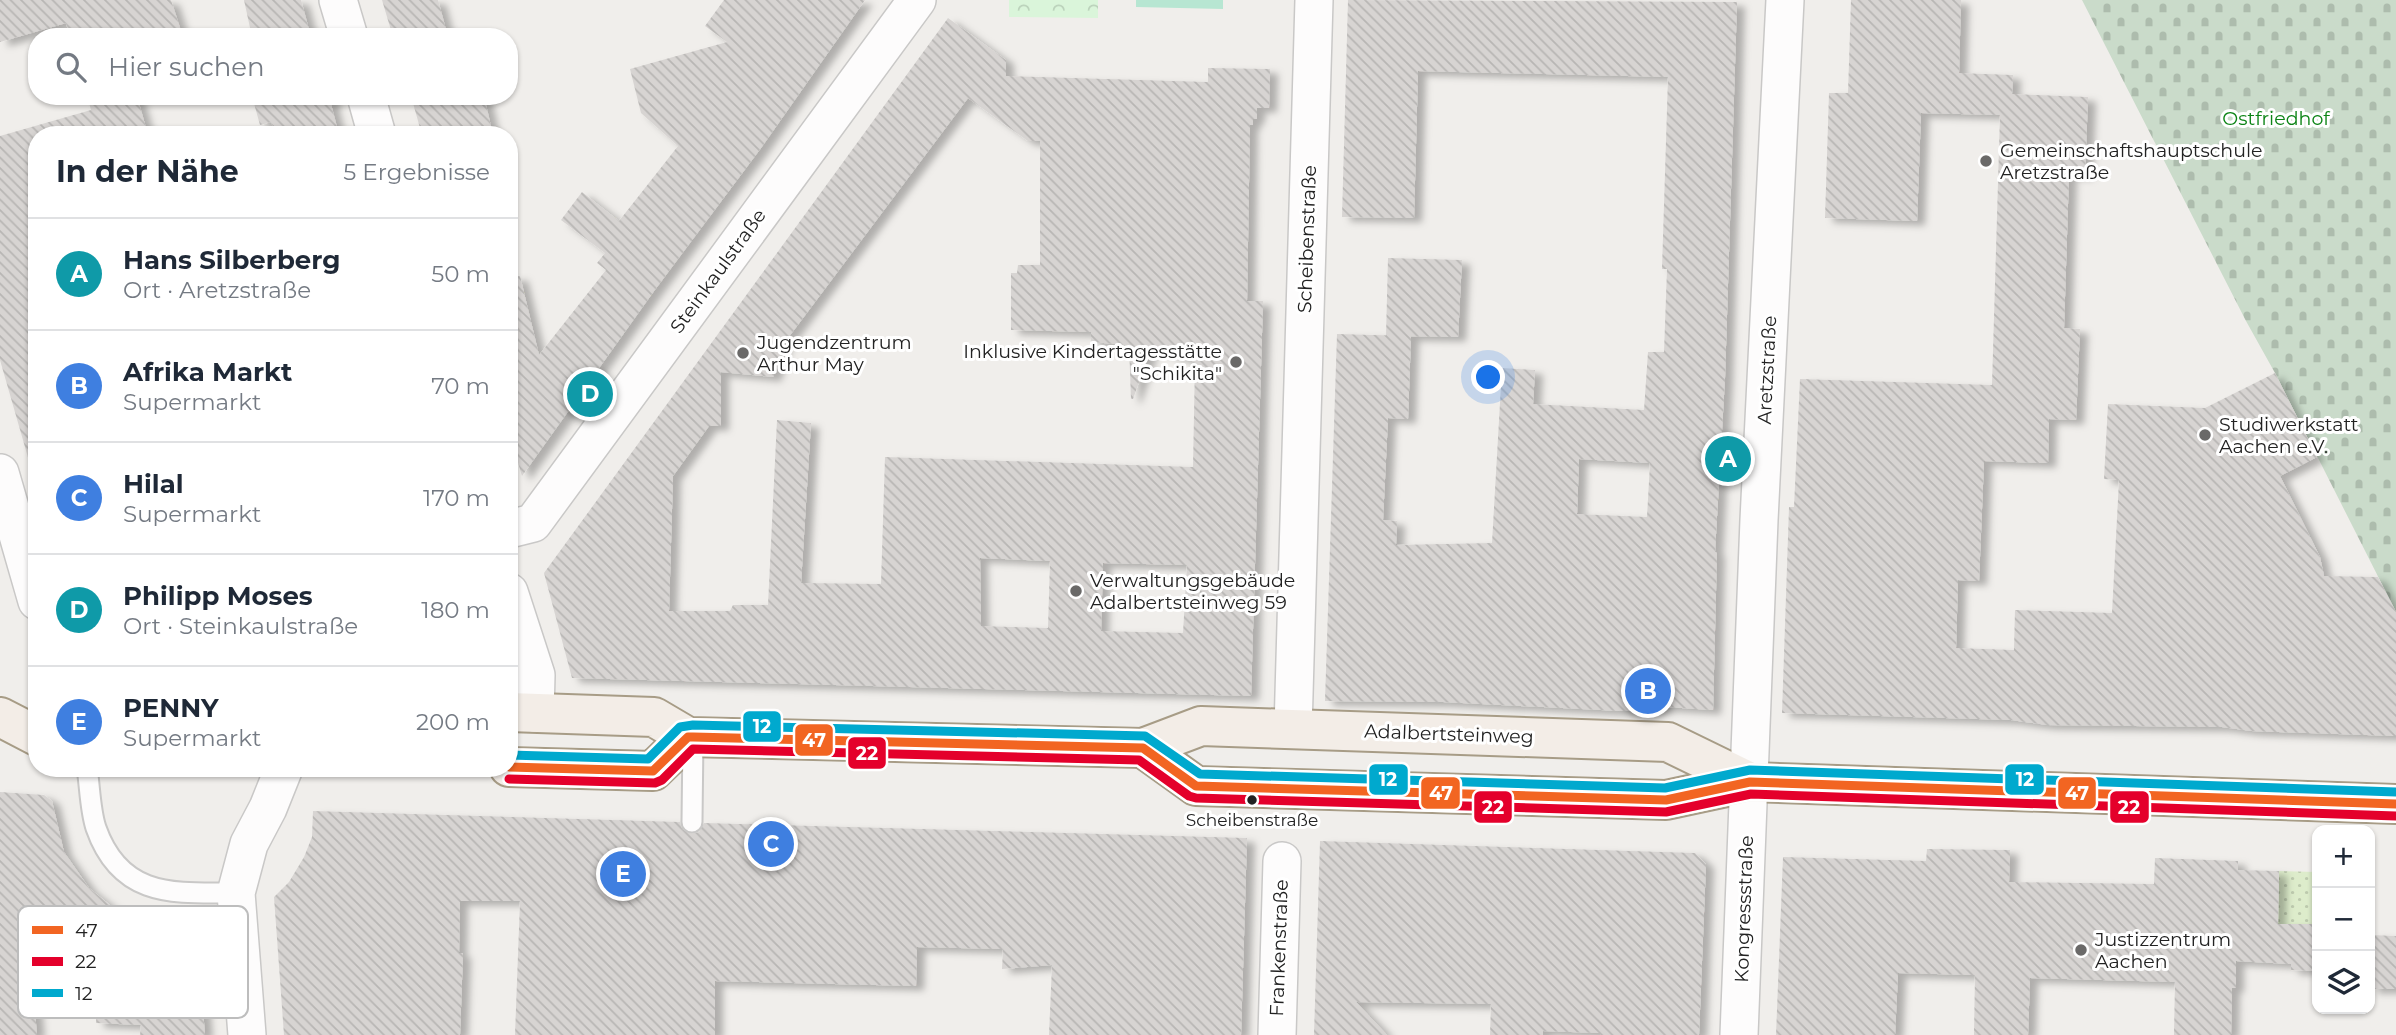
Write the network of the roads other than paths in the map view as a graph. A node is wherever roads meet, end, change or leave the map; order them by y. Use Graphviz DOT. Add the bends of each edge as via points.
graph roads {
  1 [pos="338,0"];
  2 [pos="917,0"];
  3 [pos="1314,0"];
  4 [pos="1785,0"];
  5 [pos="346,28"];
  6 [pos="369,105"];
  7 [pos="374,126"];
  8 [pos="0,473"];
  9 [pos="518,527"];
  10 [pos="28,570"];
  11 [pos="518,619"];
  12 [pos="28,706"];
  13 [pos="522,712"];
  14 [pos="0,715"];
  15 [pos="1293,729"];
  16 [pos="28,731"];
  17 [pos="691,737"];
  18 [pos="1143,748"];
  19 [pos="518,767"];
  20 [pos="88,777"];
  21 [pos="280,777"];
  22 [pos="1750,782"];
  23 [pos="2396,804"];
  24 [pos="692,822"];
  25 [pos="1282,861"];
  26 [pos="236,893"];
  27 [pos="237,906"];
  28 [pos="1277,1035"];
  29 [pos="1739,1035"];
  1 -- 5 [label="street"];
  2 -- 9 [label="street, Steinkaulstraße" via="533,523"];
  3 -- 15 [label="street, Scheibenstraße"];
  4 -- 22 [label="street, Aretzstraße"];
  6 -- 7 [label="street"];
  8 -- 10 [label="street"];
  11 -- 13 [label="street" via="537,675"];
  12 -- 14 [label="main road"];
  13 -- 17 [label="main road, Adalbertsteinweg" via="654,717"];
  14 -- 16 [label="main road"];
  15 -- 18 [label="main road, Adalbertsteinweg" via="1202,726"];
  15 -- 22 [label="main road, Adalbertsteinweg" via="1668,742"];
  17 -- 18 [label="main road, Adalbertsteinweg"];
  17 -- 19 [label="main road" via="653,771"];
  17 -- 24 [label="lane"];
  18 -- 22 [label="main road, Adalbertsteinweg" via="1196,786 1666,800"];
  20 -- 26 [label="lane" via="96,827 124,872 147,887 174,893"];
  21 -- 26 [label="street" via="249,844"];
  22 -- 23 [label="main road, Adalbertsteinweg"];
  22 -- 29 [label="street, Kongressstraße"];
  25 -- 28 [label="street, Frankenstraße"];
  26 -- 27 [label="street"];
}
